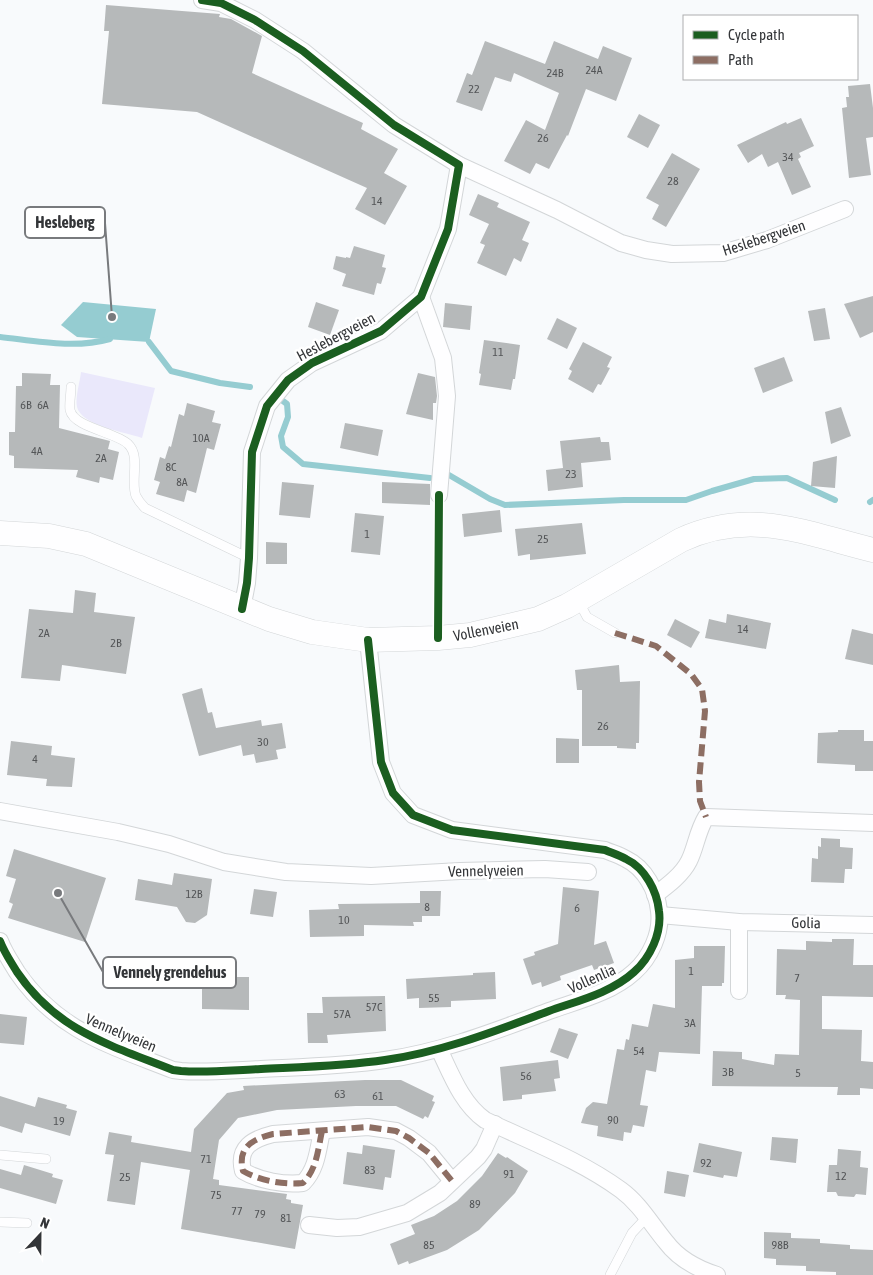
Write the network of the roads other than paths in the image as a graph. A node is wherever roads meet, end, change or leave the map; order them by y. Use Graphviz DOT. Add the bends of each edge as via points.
graph roads {
  1 [pos="202,0"];
  2 [pos="459,165"];
  3 [pos="845,209"];
  4 [pos="421,297"];
  5 [pos="71,387"];
  6 [pos="439,495"];
  7 [pos="0,533"];
  8 [pos="873,550"];
  9 [pos="249,558"];
  10 [pos="578,600"];
  11 [pos="242,609"];
  12 [pos="615,633"];
  13 [pos="368,640"];
  14 [pos="0,811"];
  15 [pos="873,823"];
  16 [pos="588,872"];
  17 [pos="655,896"];
  18 [pos="660,915"];
  19 [pos="739,922"];
  20 [pos="873,925"];
  21 [pos="0,942"];
  22 [pos="739,991"];
  23 [pos="439,1049"];
  24 [pos="181,1072"];
  25 [pos="495,1124"];
  26 [pos="322,1131"];
  27 [pos="0,1155"];
  28 [pos="46,1159"];
  29 [pos="452,1181"];
  30 [pos="647,1217"];
  31 [pos="0,1222"];
  32 [pos="27,1223"];
  33 [pos="309,1224"];
  34 [pos="610,1275"];
  35 [pos="717,1275"];
  1 -- 2 [label="street, Heslebergveien" via="221,3 263,25 303,51 394,125"];
  2 -- 3 [label="street, Heslebergveien" via="621,243 672,254 723,253 767,240"];
  2 -- 4 [label="street, Heslebergveien" via="448,229"];
  4 -- 6 [label="street" via="443,358 447,396"];
  4 -- 9 [label="street, Heslebergveien" via="381,331 312,363 288,380 267,406 252,452"];
  5 -- 9 [label="lane" via="70,411 75,419 130,445 134,456 136,496 145,508"];
  7 -- 11 [label="main road, Vollenveien" via="66,538 86,544"];
  8 -- 10 [label="main road, Vollenveien" via="774,526 754,523 720,526 681,540"];
  9 -- 11 [label="street, Heslebergveien"];
  10 -- 12 [label="lane" via="587,617"];
  10 -- 13 [label="main road, Vollenveien" via="538,619 470,635"];
  11 -- 13 [label="main road, Vollenveien" via="312,632"];
  13 -- 17 [label="street, Vollenlia" via="381,762 393,793 413,815 452,830 605,850 627,859 645,874"];
  14 -- 16 [label="street, Vennelyveien" via="118,832 224,862 286,872 371,876 460,871"];
  15 -- 17 [label="street" via="706,817 689,862 672,883"];
  17 -- 18 [label="street, Vollenlia"];
  18 -- 19 [label="street, Golia"];
  18 -- 23 [label="street, Vollenlia" via="648,956 627,978 594,995"];
  19 -- 20 [label="street, Golia"];
  19 -- 22 [label="street"];
  21 -- 24 [label="street, Vennelyveien" via="27,986 58,1018 82,1033"];
  23 -- 24 [label="street, Vollenlia" via="385,1060"];
  23 -- 25 [label="street" via="468,1105 476,1114"];
  25 -- 29 [label="street" via="478,1157"];
  25 -- 30 [label="street" via="607,1180 628,1196"];
  26 -- 26 [label="street" via="259,1138 246,1147 240,1160 243,1171 254,1177 303,1183 310,1177 315,1164"];
  26 -- 29 [label="street" via="368,1127 396,1131 429,1153"];
  27 -- 28 [label="lane"];
  29 -- 33 [label="street" via="423,1205 397,1217 359,1227"];
  30 -- 34 [label="lane" via="632,1233"];
  30 -- 35 [label="street" via="675,1252"];
  31 -- 32 [label="lane"];
}
